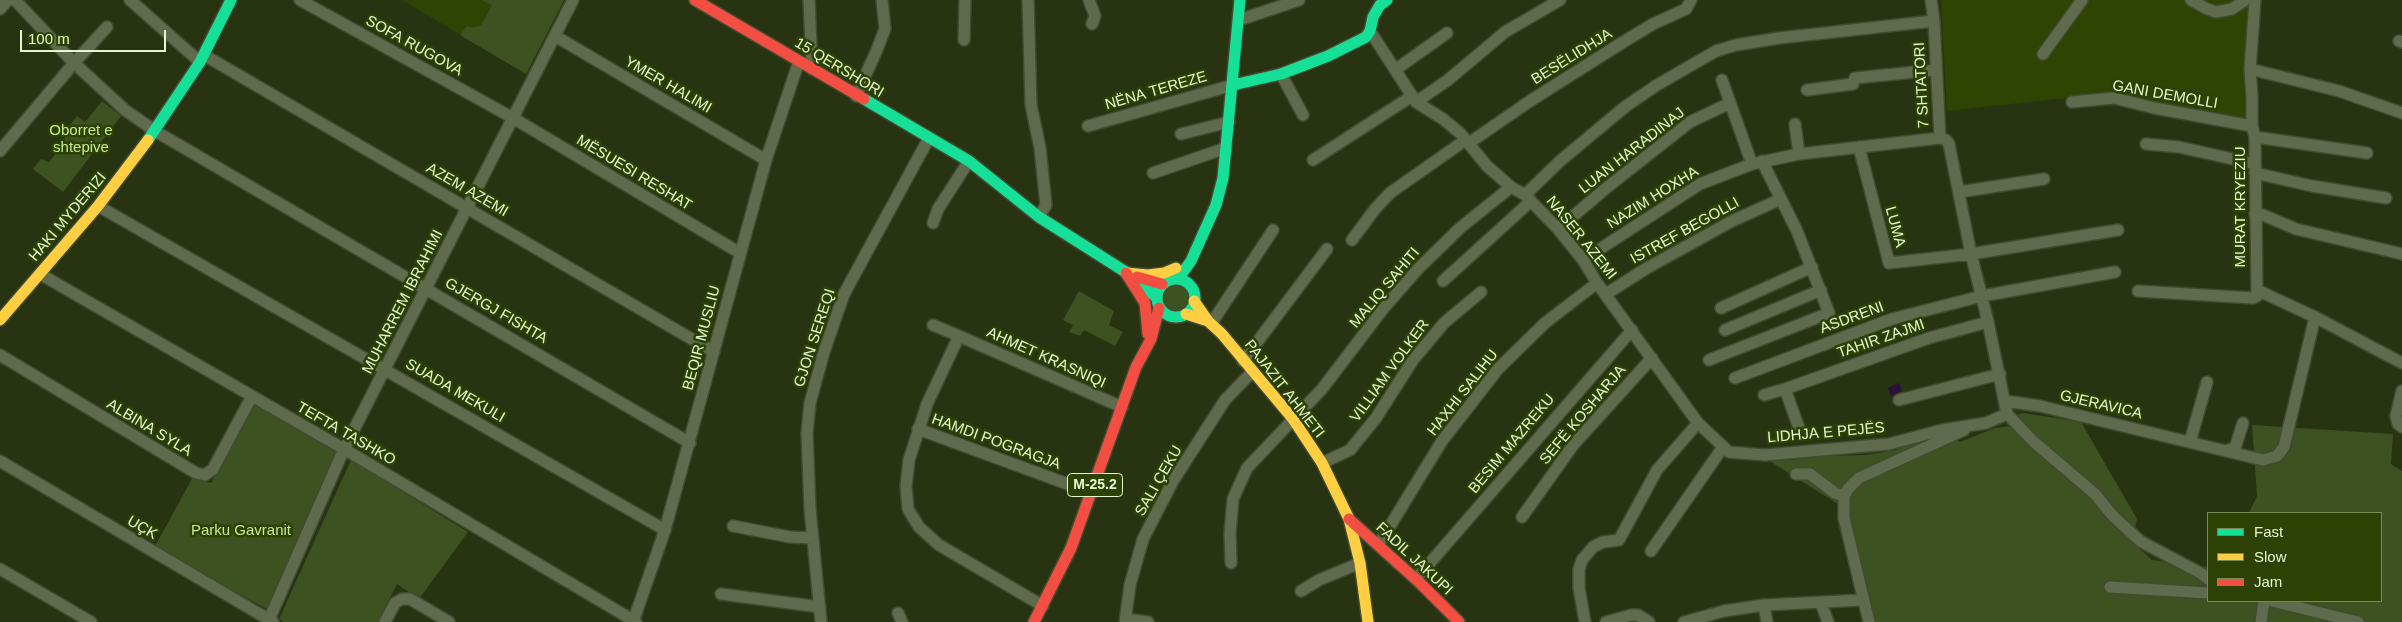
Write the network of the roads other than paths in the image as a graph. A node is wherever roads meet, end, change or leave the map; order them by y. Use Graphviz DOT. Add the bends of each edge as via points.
graph roads {
  1 [pos="8,0"];
  2 [pos="15,0"];
  3 [pos="130,0"];
  4 [pos="231,0"];
  5 [pos="300,0"];
  6 [pos="574,0"];
  7 [pos="694,0"];
  8 [pos="809,0"];
  9 [pos="882,0"];
  10 [pos="965,0"];
  11 [pos="1028,0"];
  12 [pos="1090,0"];
  13 [pos="1240,0"];
  14 [pos="1299,0"];
  15 [pos="1387,0"];
  16 [pos="1560,0"];
  17 [pos="1691,0"];
  18 [pos="1931,0"];
  19 [pos="2082,0"];
  20 [pos="2191,0"];
  21 [pos="2252,2"];
  22 [pos="0,9"];
  23 [pos="1238,20"];
  24 [pos="1934,21"];
  25 [pos="1092,24"];
  26 [pos="107,27"];
  27 [pos="1370,32"];
  28 [pos="1447,33"];
  29 [pos="555,36"];
  30 [pos="964,40"];
  31 [pos="2043,54"];
  32 [pos="202,59"];
  33 [pos="799,61"];
  34 [pos="74,63"];
  35 [pos="812,69"];
  36 [pos="2250,69"];
  37 [pos="1395,70"];
  38 [pos="1935,70"];
  39 [pos="1281,74"];
  40 [pos="1722,80"];
  41 [pos="1233,85"];
  42 [pos="1808,90"];
  43 [pos="856,96"];
  44 [pos="1414,99"];
  45 [pos="2072,102"];
  46 [pos="1730,103"];
  47 [pos="2402,113"];
  48 [pos="1303,115"];
  49 [pos="513,118"];
  50 [pos="1229,122"];
  51 [pos="1795,124"];
  52 [pos="1088,126"];
  53 [pos="155,131"];
  54 [pos="2254,132"];
  55 [pos="1181,134"];
  56 [pos="929,138"];
  57 [pos="1940,138"];
  58 [pos="1467,142"];
  59 [pos="2146,144"];
  60 [pos="1859,147"];
  61 [pos="1226,148"];
  62 [pos="0,151"];
  63 [pos="2367,153"];
  64 [pos="1799,154"];
  65 [pos="766,160"];
  66 [pos="1313,160"];
  67 [pos="969,161"];
  68 [pos="1757,162"];
  69 [pos="2255,169"];
  70 [pos="1153,173"];
  71 [pos="2044,179"];
  72 [pos="1511,187"];
  73 [pos="1958,192"];
  74 [pos="1528,198"];
  75 [pos="2386,198"];
  76 [pos="1781,199"];
  77 [pos="98,206"];
  78 [pos="468,208"];
  79 [pos="2255,214"];
  80 [pos="1039,217"];
  81 [pos="933,223"];
  82 [pos="1558,229"];
  83 [pos="1272,230"];
  84 [pos="2118,230"];
  85 [pos="1352,240"];
  86 [pos="1327,249"];
  87 [pos="740,253"];
  88 [pos="1971,254"];
  89 [pos="2402,254"];
  90 [pos="1192,259"];
  91 [pos="1583,260"];
  92 [pos="1812,267"];
  93 [pos="2115,272"];
  94 [pos="40,274"];
  95 [pos="1129,274"];
  96 [pos="1178,279"];
  97 [pos="1443,281"];
  98 [pos="1597,283"];
  99 [pos="1162,284"];
  100 [pos="1190,286"];
  101 [pos="427,288"];
  102 [pos="1821,290"];
  103 [pos="2257,290"];
  104 [pos="2138,291"];
  105 [pos="1481,292"];
  106 [pos="1606,294"];
  107 [pos="1982,296"];
  108 [pos="1194,301"];
  109 [pos="1158,303"];
  110 [pos="1721,308"];
  111 [pos="1181,316"];
  112 [pos="2315,317"];
  113 [pos="1,318"];
  114 [pos="1209,322"];
  115 [pos="1988,322"];
  116 [pos="933,325"];
  117 [pos="1632,330"];
  118 [pos="1725,330"];
  119 [pos="959,336"];
  120 [pos="1150,342"];
  121 [pos="714,352"];
  122 [pos="0,355"];
  123 [pos="1652,358"];
  124 [pos="1710,360"];
  125 [pos="1243,361"];
  126 [pos="2402,363"];
  127 [pos="385,369"];
  128 [pos="1253,371"];
  129 [pos="2000,374"];
  130 [pos="1736,378"];
  131 [pos="2206,382"];
  132 [pos="1786,390"];
  133 [pos="2402,391"];
  134 [pos="1764,395"];
  135 [pos="252,396"];
  136 [pos="1899,400"];
  137 [pos="2005,401"];
  138 [pos="1122,407"];
  139 [pos="2006,414"];
  140 [pos="1292,419"];
  141 [pos="2243,422"];
  142 [pos="1698,423"];
  143 [pos="1967,427"];
  144 [pos="2402,427"];
  145 [pos="1800,428"];
  146 [pos="918,429"];
  147 [pos="2190,442"];
  148 [pos="690,443"];
  149 [pos="1723,447"];
  150 [pos="344,449"];
  151 [pos="2226,452"];
  152 [pos="0,461"];
  153 [pos="1322,463"];
  154 [pos="1796,474"];
  155 [pos="1092,493"];
  156 [pos="1844,496"];
  157 [pos="1522,517"];
  158 [pos="1349,519"];
  159 [pos="733,526"];
  160 [pos="665,530"];
  161 [pos="813,538"];
  162 [pos="1379,544"];
  163 [pos="1651,551"];
  164 [pos="1231,563"];
  165 [pos="1360,564"];
  166 [pos="0,569"];
  167 [pos="2207,578"];
  168 [pos="1416,579"];
  169 [pos="2110,587"];
  170 [pos="1301,591"];
  171 [pos="2207,593"];
  172 [pos="721,594"];
  173 [pos="1862,600"];
  174 [pos="2264,602"];
  175 [pos="2276,602"];
  176 [pos="1821,604"];
  177 [pos="1764,605"];
  178 [pos="1043,606"];
  179 [pos="820,608"];
  180 [pos="1697,620"];
  181 [pos="270,621"];
  182 [pos="1034,621"];
  183 [pos="1126,621"];
  184 [pos="1454,621"];
  185 [pos="91,622"];
  186 [pos="385,622"];
  187 [pos="449,622"];
  188 [pos="634,622"];
  189 [pos="821,622"];
  190 [pos="1148,622"];
  191 [pos="1368,622"];
  192 [pos="1584,622"];
  193 [pos="1606,622"];
  194 [pos="1649,622"];
  195 [pos="1684,622"];
  196 [pos="1767,622"];
  197 [pos="1828,622"];
  198 [pos="1869,622"];
  199 [pos="2261,622"];
  200 [pos="2358,622"];
  1 -- 22 [label="street"];
  2 -- 34 [label="street, GJERGJ FISHTA"];
  3 -- 32 [label="street, AZEM AZEMI"];
  4 -- 32 [label="street, HAKI MYDERIZI"];
  5 -- 49 [label="street, SOFA RUGOVA"];
  6 -- 29 [label="street, MUHARREM IBRAHIMI"];
  7 -- 33 [label="street, 15 QERSHORI"];
  8 -- 35 [label="street"];
  9 -- 43 [label="street" via="885,29"];
  10 -- 30 [label="street"];
  11 -- 80 [label="street" via="1032,105 1046,205"];
  12 -- 25 [label="street" via="1095,16"];
  13 -- 23 [label="street"];
  14 -- 23 [label="street"];
  15 -- 27 [label="street" via="1373,17"];
  16 -- 44 [label="street" via="1505,32 1448,80"];
  17 -- 58 [label="street, BESËLIDHJA" via="1686,10 1636,34"];
  18 -- 24 [label="street, 7 SHTATORI"];
  19 -- 31 [label="street"];
  20 -- 21 [label="street" via="2216,12"];
  21 -- 36 [label="street, MURAT KRYEZIU"];
  23 -- 41 [label="street"];
  24 -- 38 [label="street, 7 SHTATORI"];
  24 -- 74 [label="street" via="1779,38 1716,51 1626,106 1560,161"];
  26 -- 34 [label="street"];
  27 -- 37 [label="street, NASER AZEMI"];
  27 -- 39 [label="street" via="1328,56"];
  28 -- 37 [label="street"];
  29 -- 49 [label="street, MUHARREM IBRAHIMI"];
  29 -- 65 [label="street, YMER HALIMI"];
  32 -- 53 [label="street, HAKI MYDERIZI"];
  32 -- 78 [label="street, AZEM AZEMI"];
  33 -- 35 [label="street, 15 QERSHORI"];
  33 -- 65 [label="street, BEQIR MUSLIU"];
  34 -- 53 [label="street, GJERGJ FISHTA" via="125,110"];
  34 -- 62 [label="street"];
  35 -- 43 [label="street, 15 QERSHORI"];
  36 -- 47 [label="street" via="2339,91"];
  36 -- 54 [label="street, MURAT KRYEZIU"];
  37 -- 44 [label="street, NASER AZEMI"];
  38 -- 42 [label="street" via="1855,78 1853,84"];
  38 -- 57 [label="street, 7 SHTATORI"];
  39 -- 41 [label="street"];
  39 -- 48 [label="street"];
  40 -- 46 [label="street"];
  41 -- 50 [label="street"];
  41 -- 52 [label="street, NËNA TEREZE"];
  43 -- 56 [label="street, 15 QERSHORI"];
  44 -- 58 [label="street, NASER AZEMI" via="1443,119"];
  44 -- 66 [label="street"];
  45 -- 54 [label="street, GANI DEMOLLI" via="2114,98"];
  46 -- 68 [label="street"];
  46 -- 82 [label="street, LUAN HARADINAJ" via="1690,122"];
  49 -- 78 [label="street, MUHARREM IBRAHIMI"];
  49 -- 87 [label="street, MËSUESI RESHAT"];
  50 -- 55 [label="street"];
  50 -- 61 [label="street"];
  51 -- 64 [label="street"];
  53 -- 77 [label="street, HAKI MYDERIZI"];
  53 -- 101 [label="street, GJERGJ FISHTA"];
  54 -- 63 [label="street, GANI DEMOLLI"];
  54 -- 69 [label="street, MURAT KRYEZIU"];
  56 -- 67 [label="street, 15 QERSHORI"];
  56 -- 161 [label="street, GJON SEREQI" via="844,294 824,352 810,403 807,433"];
  57 -- 60 [label="street, NAZIM HOXHA"];
  57 -- 73 [label="street, 7 SHTATORI" via="1949,144"];
  58 -- 72 [label="street, NASER AZEMI"];
  58 -- 85 [label="street, BESËLIDHJA" via="1390,194"];
  59 -- 69 [label="street" via="2179,146"];
  60 -- 64 [label="street, NAZIM HOXHA"];
  60 -- 88 [label="street, LUMA" via="1889,264"];
  61 -- 70 [label="street"];
  61 -- 90 [label="street" via="1216,204"];
  64 -- 68 [label="street, NAZIM HOXHA"];
  65 -- 87 [label="street, BEQIR MUSLIU"];
  67 -- 80 [label="street, 15 QERSHORI"];
  67 -- 81 [label="street" via="938,209"];
  68 -- 76 [label="street"];
  68 -- 91 [label="street, NAZIM HOXHA" via="1700,184"];
  69 -- 75 [label="street" via="2312,186"];
  69 -- 79 [label="street, MURAT KRYEZIU"];
  71 -- 73 [label="street"];
  72 -- 74 [label="street, NASER AZEMI"];
  72 -- 140 [label="street, MALIQ SAHITI" via="1460,228 1418,269 1382,309 1322,389"];
  73 -- 88 [label="street, 7 SHTATORI"];
  74 -- 82 [label="street, NASER AZEMI"];
  74 -- 97 [label="street"];
  76 -- 92 [label="street"];
  76 -- 106 [label="street, ISTREF BEGOLLI" via="1732,221"];
  77 -- 94 [label="street, HAKI MYDERIZI"];
  77 -- 127 [label="street, SUADA MEKULI"];
  78 -- 101 [label="street, MUHARREM IBRAHIMI"];
  78 -- 121 [label="street, AZEM AZEMI"];
  79 -- 89 [label="street" via="2296,228"];
  79 -- 103 [label="street, MURAT KRYEZIU"];
  80 -- 95 [label="street, 15 QERSHORI"];
  82 -- 91 [label="street, NASER AZEMI"];
  83 -- 114 [label="street"];
  84 -- 88 [label="street"];
  86 -- 125 [label="street"];
  87 -- 121 [label="street, BEQIR MUSLIU"];
  88 -- 107 [label="street, 7 SHTATORI"];
  90 -- 95 [label="street" via="1164,273"];
  90 -- 96 [label="street"];
  90 -- 100 [label="street"];
  91 -- 98 [label="street, NASER AZEMI"];
  92 -- 102 [label="street"];
  92 -- 110 [label="street"];
  93 -- 107 [label="street, ASDRENI"];
  94 -- 113 [label="street, HAKI MYDERIZI"];
  94 -- 135 [label="street, TEFTA TASHKO"];
  95 -- 99 [label="street, 15 QERSHORI"];
  95 -- 109 [label="street, 15 QERSHORI"];
  95 -- 120 [label="street" via="1145,303"];
  96 -- 99 [label="street"];
  96 -- 100 [label="street"];
  98 -- 106 [label="street, NASER AZEMI"];
  98 -- 162 [label="street, HAXHI SALIHU" via="1545,323 1498,368 1442,442"];
  99 -- 109 [label="street, M-25.2"];
  100 -- 108 [label="street"];
  101 -- 127 [label="street, MUHARREM IBRAHIMI"];
  101 -- 148 [label="street, GJERGJ FISHTA"];
  102 -- 118 [label="street"];
  102 -- 124 [label="street" via="1829,313"];
  103 -- 104 [label="street" via="2257,296 2253,298"];
  103 -- 112 [label="street"];
  105 -- 153 [label="street, VILLIAM VOLKER" via="1444,323 1413,360 1376,418 1350,450"];
  106 -- 117 [label="street, NASER AZEMI"];
  107 -- 115 [label="street, 7 SHTATORI"];
  107 -- 130 [label="street, ASDRENI" via="1892,319"];
  108 -- 111 [label="street, M-25.2"];
  108 -- 114 [label="street, PAJAZIT AHMETI"];
  109 -- 111 [label="street" via="1167,315"];
  109 -- 120 [label="street, M-25.2"];
  111 -- 114 [label="street, PAJAZIT AHMETI"];
  111 -- 120 [label="street, M-25.2"];
  112 -- 126 [label="street"];
  112 -- 151 [label="street, GJERAVICA" via="2284,447 2277,456 2263,460"];
  114 -- 125 [label="street, PAJAZIT AHMETI"];
  115 -- 129 [label="street, 7 SHTATORI"];
  115 -- 132 [label="street, TAHIR ZAJMI" via="1929,338"];
  116 -- 119 [label="street, AHMET KRASNIQI"];
  117 -- 123 [label="street, NASER AZEMI"];
  117 -- 168 [label="street, BESIM MAZREKU"];
  119 -- 138 [label="street, AHMET KRASNIQI"];
  119 -- 146 [label="street"];
  120 -- 138 [label="street, M-25.2" via="1136,367"];
  121 -- 148 [label="street, BEQIR MUSLIU"];
  122 -- 135 [label="street, ALBINA SYLA" via="196,473 205,475 213,469"];
  123 -- 142 [label="street, NASER AZEMI"];
  123 -- 157 [label="street, SEFË KOSHARJA" via="1574,444"];
  125 -- 128 [label="street, PAJAZIT AHMETI"];
  127 -- 150 [label="street, MUHARREM IBRAHIMI"];
  127 -- 160 [label="street, SUADA MEKULI"];
  128 -- 140 [label="street, PAJAZIT AHMETI"];
  128 -- 183 [label="street, SALI ÇEKU" via="1225,400 1156,513 1143,539 1130,584"];
  129 -- 136 [label="street"];
  129 -- 137 [label="street, 7 SHTATORI"];
  131 -- 147 [label="street"];
  132 -- 134 [label="street, TAHIR ZAJMI"];
  132 -- 145 [label="street"];
  133 -- 144 [label="street" via="2396,416"];
  135 -- 150 [label="street, TEFTA TASHKO"];
  137 -- 139 [label="street"];
  137 -- 147 [label="street, GJERAVICA" via="2040,406"];
  138 -- 155 [label="street, M-25.2"];
  139 -- 143 [label="street, LIDHJA E PEJËS"];
  139 -- 167 [label="street" via="2095,494 2140,541"];
  140 -- 153 [label="street, PAJAZIT AHMETI"];
  140 -- 164 [label="street, MALIQ SAHITI" via="1247,468 1236,489 1230,514"];
  141 -- 151 [label="street" via="2235,448"];
  142 -- 149 [label="street, NASER AZEMI"];
  142 -- 192 [label="street" via="1657,470 1620,540 1593,547 1582,560 1578,582"];
  143 -- 149 [label="street, LIDHJA E PEJËS" via="1857,448 1765,454 1729,452"];
  143 -- 156 [label="street" via="1859,478"];
  146 -- 155 [label="street, HAMDI POGRAGJA"];
  146 -- 178 [label="street" via="906,486 908,509 919,527 939,545"];
  147 -- 151 [label="street, GJERAVICA"];
  148 -- 160 [label="street, BEQIR MUSLIU"];
  149 -- 163 [label="street"];
  150 -- 181 [label="street, MUHARREM IBRAHIMI"];
  150 -- 188 [label="street, TEFTA TASHKO"];
  152 -- 181 [label="street, UÇK"];
  153 -- 158 [label="street, PAJAZIT AHMETI"];
  154 -- 156 [label="street" via="1810,474"];
  155 -- 178 [label="street, M-25.2" via="1071,548"];
  156 -- 173 [label="street" via="1844,518"];
  158 -- 162 [label="street, FADIL JAKUPI"];
  158 -- 165 [label="street, PAJAZIT AHMETI"];
  159 -- 161 [label="street"];
  160 -- 188 [label="street, BEQIR MUSLIU"];
  161 -- 179 [label="street, GJON SEREQI"];
  162 -- 168 [label="street, FADIL JAKUPI"];
  165 -- 170 [label="street" via="1319,580"];
  165 -- 191 [label="street, PAJAZIT AHMETI"];
  166 -- 185 [label="street"];
  168 -- 184 [label="street, FADIL JAKUPI"];
  169 -- 171 [label="street"];
  172 -- 179 [label="street"];
  173 -- 176 [label="street"];
  173 -- 198 [label="street"];
  174 -- 199 [label="street"];
  175 -- 200 [label="street"];
  176 -- 177 [label="street"];
  176 -- 197 [label="street"];
  177 -- 180 [label="street"];
  177 -- 196 [label="street"];
  178 -- 182 [label="street, M-25.2"];
  179 -- 189 [label="street, GJON SEREQI"];
  180 -- 195 [label="street"];
  183 -- 190 [label="street"];
  186 -- 187 [label="street" via="395,603 410,599"];
  193 -- 194 [label="street" via="1638,615"];
}
